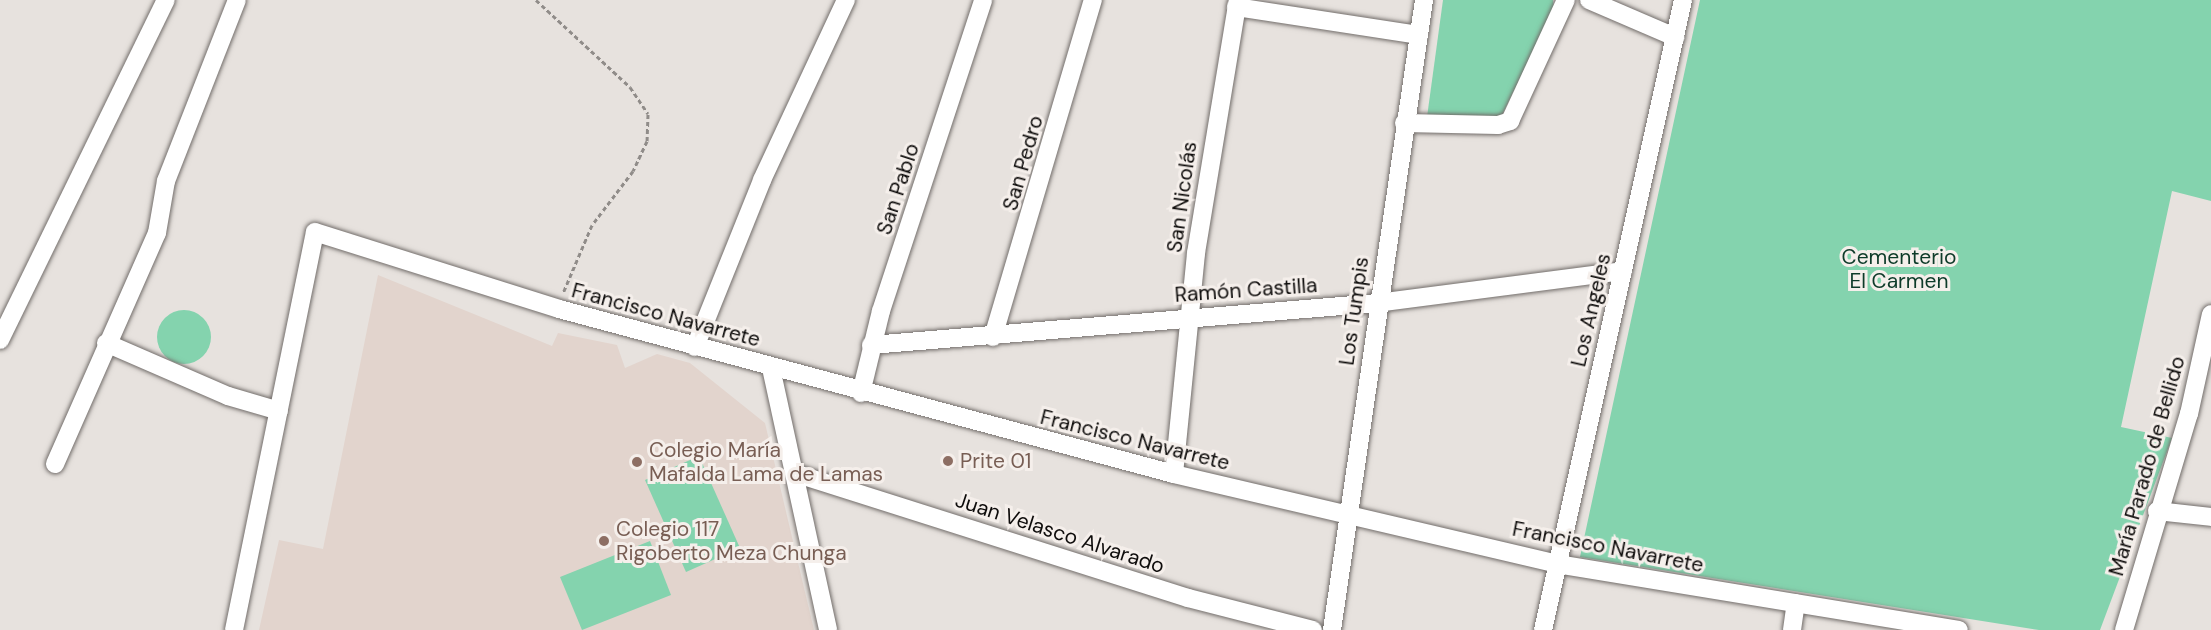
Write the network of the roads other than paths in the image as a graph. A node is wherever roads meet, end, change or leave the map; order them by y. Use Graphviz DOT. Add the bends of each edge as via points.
graph roads {
  1 [pos="166,0"];
  2 [pos="237,0"];
  3 [pos="846,0"];
  4 [pos="983,0"];
  5 [pos="1093,0"];
  6 [pos="1424,0"];
  7 [pos="1566,0"];
  8 [pos="1589,0"];
  9 [pos="1683,0"];
  10 [pos="1237,4"];
  11 [pos="1419,35"];
  12 [pos="1675,37"];
  13 [pos="1404,123"];
  14 [pos="1623,271"];
  15 [pos="1377,303"];
  16 [pos="2211,314"];
  17 [pos="1191,316"];
  18 [pos="2209,336"];
  19 [pos="993,337"];
  20 [pos="0,340"];
  21 [pos="106,344"];
  22 [pos="871,345"];
  23 [pos="695,347"];
  24 [pos="771,368"];
  25 [pos="861,393"];
  26 [pos="279,411"];
  27 [pos="55,464"];
  28 [pos="794,473"];
  29 [pos="1174,474"];
  30 [pos="2157,511"];
  31 [pos="1348,512"];
  32 [pos="2211,518"];
  33 [pos="1557,564"];
  34 [pos="1797,603"];
  35 [pos="234,630"];
  36 [pos="828,630"];
  37 [pos="1313,630"];
  38 [pos="1332,630"];
  39 [pos="1543,630"];
  40 [pos="1792,630"];
  41 [pos="1959,630"];
  42 [pos="2124,630"];
  1 -- 20 [label="street"];
  2 -- 21 [label="street" via="166,181 157,233"];
  3 -- 23 [label="street" via="762,180"];
  4 -- 22 [label="street, San Pablo"];
  5 -- 19 [label="street, San Pedro"];
  6 -- 11 [label="street, Los Tumpis"];
  7 -- 13 [label="street" via="1510,121 1498,125"];
  8 -- 12 [label="street"];
  9 -- 12 [label="street, Los Angeles"];
  10 -- 11 [label="street"];
  10 -- 17 [label="street, San Nicolás" via="1196,253"];
  11 -- 13 [label="street, Los Tumpis"];
  12 -- 14 [label="street, Los Angeles"];
  13 -- 15 [label="street, Los Tumpis"];
  14 -- 15 [label="street, Ramón Castilla"];
  14 -- 33 [label="street, Los Angeles"];
  15 -- 17 [label="street, Ramón Castilla"];
  15 -- 31 [label="street, Los Tumpis"];
  16 -- 18 [label="street, María Parado de Bellido"];
  17 -- 19 [label="street, Ramón Castilla"];
  17 -- 29 [label="street, San Nicolás"];
  18 -- 30 [label="street, María Parado de Bellido" via="2189,414"];
  19 -- 22 [label="street, Ramón Castilla"];
  21 -- 26 [label="street" via="228,396"];
  21 -- 27 [label="street"];
  22 -- 25 [label="street, San Pablo"];
  23 -- 24 [label="street, Francisco Navarrete"];
  23 -- 26 [label="street, Francisco Navarrete" via="559,309 315,232"];
  24 -- 25 [label="street, Francisco Navarrete"];
  24 -- 28 [label="street"];
  25 -- 29 [label="street, Francisco Navarrete"];
  26 -- 35 [label="street"];
  28 -- 36 [label="street"];
  28 -- 37 [label="street, Juan Velasco Alvarado" via="1188,598"];
  29 -- 31 [label="street, Francisco Navarrete"];
  30 -- 32 [label="street"];
  30 -- 42 [label="street, María Parado de Bellido"];
  31 -- 33 [label="street, Francisco Navarrete"];
  31 -- 38 [label="street, Los Tumpis"];
  33 -- 34 [label="street, Francisco Navarrete"];
  33 -- 39 [label="street, Los Angeles"];
  34 -- 40 [label="street"];
  34 -- 41 [label="street, Francisco Navarrete"];
}
